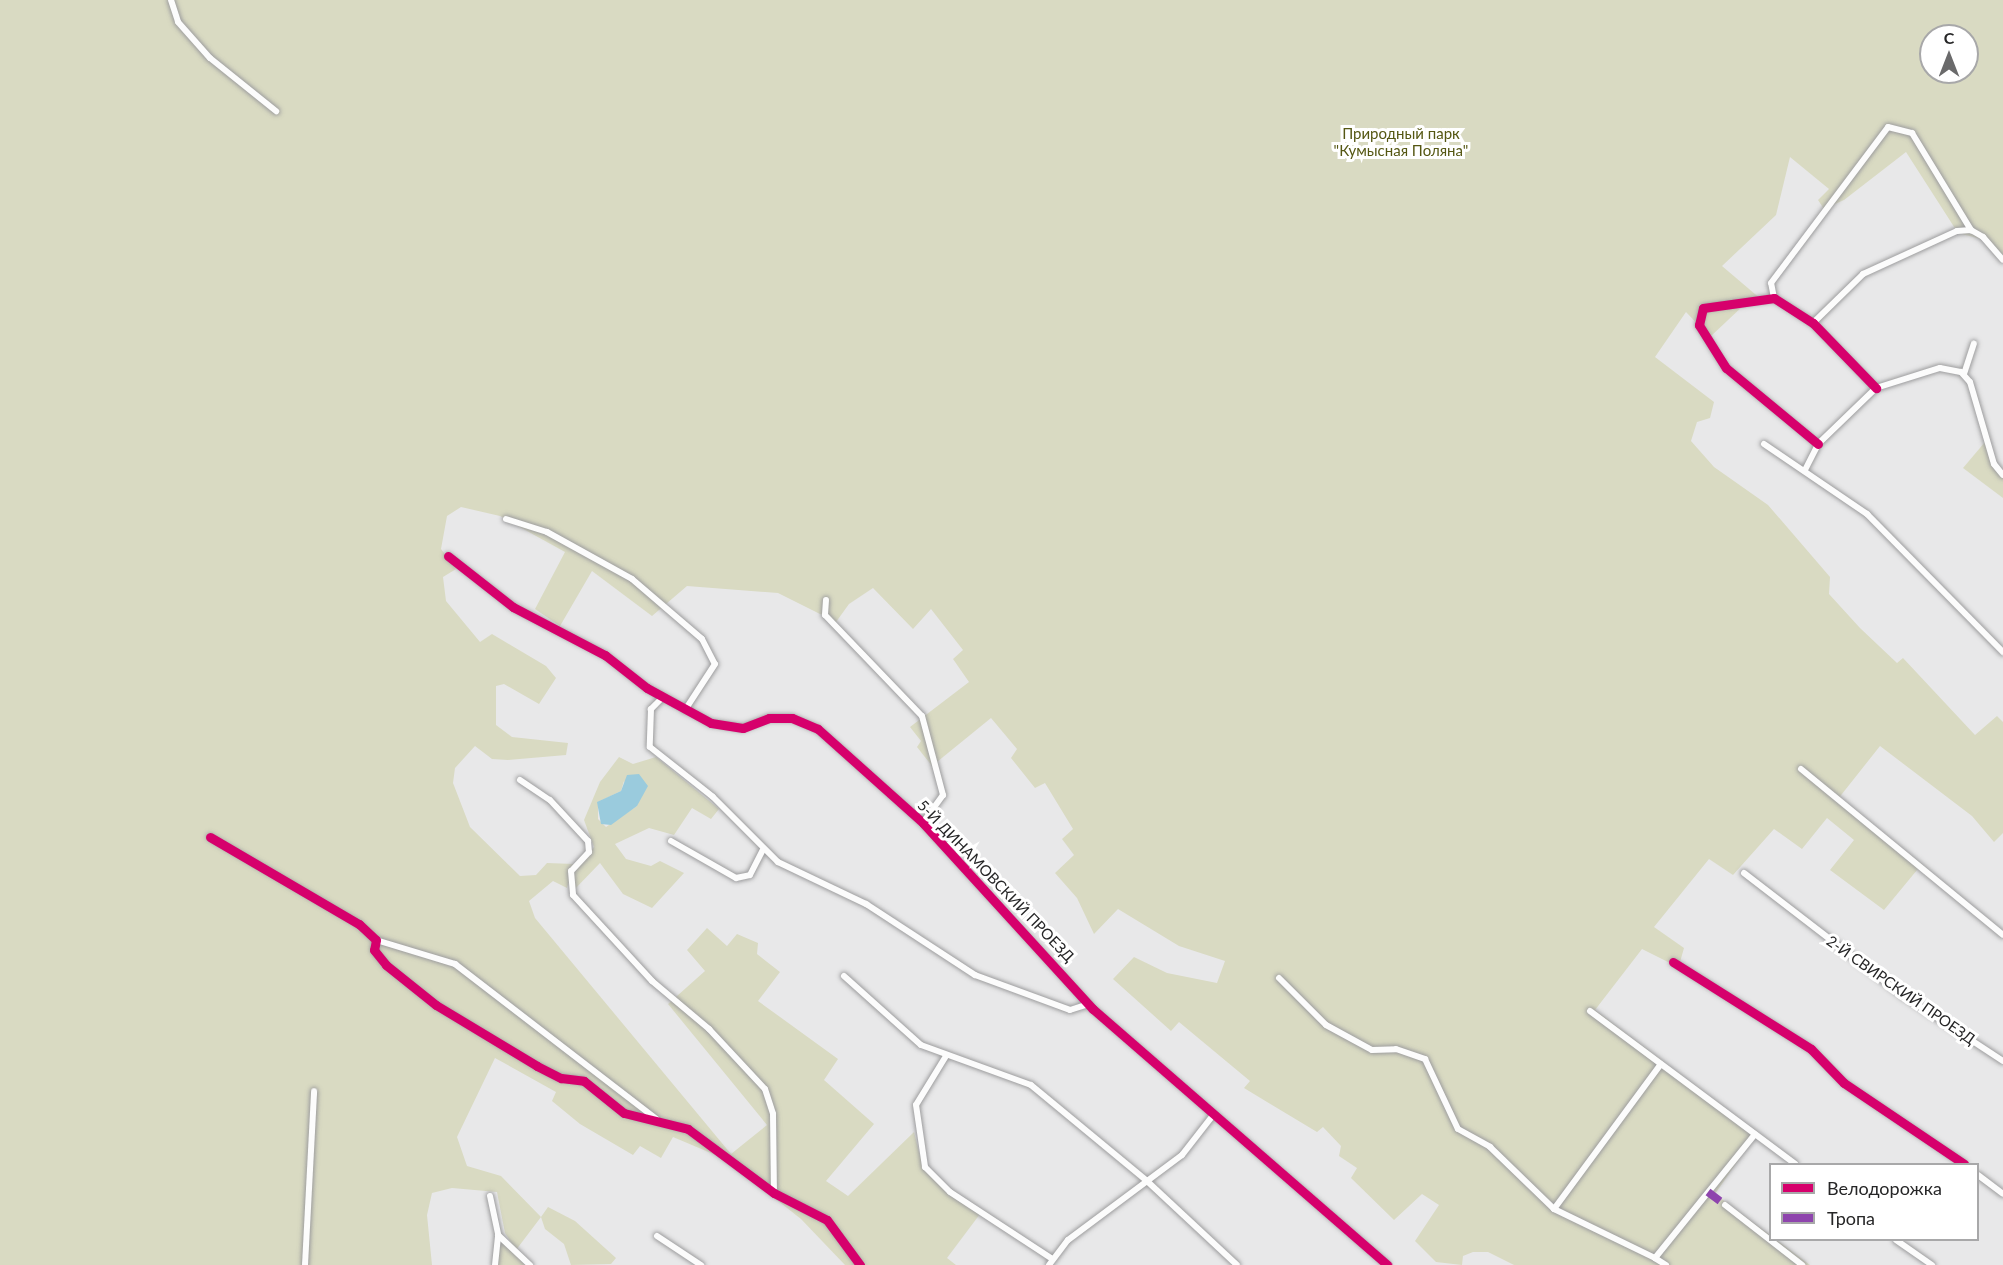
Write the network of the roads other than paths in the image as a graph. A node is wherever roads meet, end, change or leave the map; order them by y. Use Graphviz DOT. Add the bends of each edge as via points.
graph roads {
  1 [pos="171,0"];
  2 [pos="276,111"];
  3 [pos="1971,230"];
  4 [pos="2003,260"];
  5 [pos="1774,298"];
  6 [pos="1812,323"];
  7 [pos="1974,344"];
  8 [pos="1964,374"];
  9 [pos="1876,388"];
  10 [pos="1764,444"];
  11 [pos="1818,444"];
  12 [pos="1805,470"];
  13 [pos="2003,475"];
  14 [pos="506,519"];
  15 [pos="448,556"];
  16 [pos="826,600"];
  17 [pos="2003,652"];
  18 [pos="663,698"];
  19 [pos="685,710"];
  20 [pos="1801,768"];
  21 [pos="520,780"];
  22 [pos="923,823"];
  23 [pos="210,837"];
  24 [pos="670,841"];
  25 [pos="763,850"];
  26 [pos="1744,873"];
  27 [pos="2003,935"];
  28 [pos="376,940"];
  29 [pos="1674,962"];
  30 [pos="844,976"];
  31 [pos="1279,978"];
  32 [pos="1089,1004"];
  33 [pos="1590,1011"];
  34 [pos="946,1056"];
  35 [pos="2003,1061"];
  36 [pos="1661,1064"];
  37 [pos="314,1091"];
  38 [pos="1214,1114"];
  39 [pos="657,1119"];
  40 [pos="1755,1134"];
  41 [pos="1794,1163"];
  42 [pos="1963,1163"];
  43 [pos="1979,1176"];
  44 [pos="1147,1181"];
  45 [pos="774,1193"];
  46 [pos="2003,1194"];
  47 [pos="490,1196"];
  48 [pos="1725,1205"];
  49 [pos="1554,1209"];
  50 [pos="498,1235"];
  51 [pos="657,1236"];
  52 [pos="1769,1239"];
  53 [pos="1771,1241"];
  54 [pos="1899,1241"];
  55 [pos="1655,1258"];
  56 [pos="1050,1262"];
  57 [pos="305,1265"];
  58 [pos="495,1265"];
  59 [pos="530,1265"];
  60 [pos="701,1265"];
  61 [pos="860,1265"];
  62 [pos="1237,1265"];
  63 [pos="1387,1265"];
  64 [pos="1666,1265"];
  65 [pos="1802,1265"];
  66 [pos="1932,1265"];
  1 -- 2 [label="street" via="178,22 210,58"];
  3 -- 4 [label="street"];
  3 -- 5 [label="street" via="1912,133 1888,127 1771,283"];
  3 -- 6 [label="street" via="1863,274"];
  5 -- 6 [label="street"];
  5 -- 11 [label="street" via="1703,308 1699,325 1726,368"];
  6 -- 9 [label="street"];
  7 -- 8 [label="street"];
  8 -- 9 [label="street" via="1933,368"];
  8 -- 13 [label="street" via="1978,402 1994,464"];
  9 -- 11 [label="street"];
  10 -- 12 [label="street"];
  11 -- 12 [label="street"];
  12 -- 17 [label="street" via="1867,514"];
  14 -- 19 [label="street" via="547,532 632,579 702,639 715,664"];
  15 -- 18 [label="street, 5-Й ДИНАМОВСКИЙ ПРОЕЗД" via="513,607 604,655"];
  16 -- 22 [label="street, 5-Й ДИНАМОВСКИЙ ПРОЕЗД" via="825,615 922,716 943,795"];
  18 -- 19 [label="street, 5-Й ДИНАМОВСКИЙ ПРОЕЗД"];
  18 -- 25 [label="street" via="651,709 646,730 650,747 712,797"];
  19 -- 22 [label="street, 5-Й ДИНАМОВСКИЙ ПРОЕЗД" via="722,726 743,728 774,717 806,722"];
  20 -- 27 [label="street"];
  21 -- 45 [label="street" via="550,800 588,841 589,852 571,871 573,895 652,981 709,1029 765,1089 773,1114"];
  22 -- 32 [label="street, 5-Й ДИНАМОВСКИЙ ПРОЕЗД"];
  23 -- 28 [label="street" via="359,924"];
  24 -- 25 [label="street" via="736,878 750,875"];
  25 -- 32 [label="street" via="866,904 975,975 1070,1010"];
  26 -- 35 [label="street, 2-Й СВИРСКИЙ ПРОЕЗД" via="1904,996"];
  28 -- 39 [label="street" via="455,964"];
  28 -- 39 [label="street" via="374,950 386,965 436,1005 537,1066 561,1078 584,1081 624,1113"];
  29 -- 42 [label="street" via="1811,1049 1844,1083"];
  30 -- 34 [label="street" via="921,1045"];
  31 -- 49 [label="street" via="1326,1025 1372,1050 1396,1049 1425,1059 1458,1129 1490,1147"];
  32 -- 38 [label="street, 5-Й ДИНАМОВСКИЙ ПРОЕЗД"];
  33 -- 36 [label="street"];
  34 -- 44 [label="street" via="1031,1085"];
  34 -- 56 [label="street" via="916,1106 925,1167 957,1197"];
  36 -- 40 [label="street"];
  36 -- 49 [label="street"];
  37 -- 57 [label="street"];
  38 -- 44 [label="street" via="1182,1155"];
  38 -- 63 [label="street, 5-Й ДИНАМОВСКИЙ ПРОЕЗД"];
  39 -- 45 [label="street" via="688,1129"];
  40 -- 41 [label="street"];
  40 -- 55 [label="street"];
  43 -- 46 [label="street"];
  44 -- 56 [label="street"];
  44 -- 62 [label="street"];
  45 -- 61 [label="street" via="827,1220"];
  47 -- 50 [label="street"];
  48 -- 52 [label="street"];
  49 -- 55 [label="street"];
  50 -- 58 [label="street"];
  50 -- 59 [label="street"];
  51 -- 60 [label="street"];
  53 -- 65 [label="street"];
  54 -- 66 [label="street"];
  55 -- 64 [label="street"];
}
